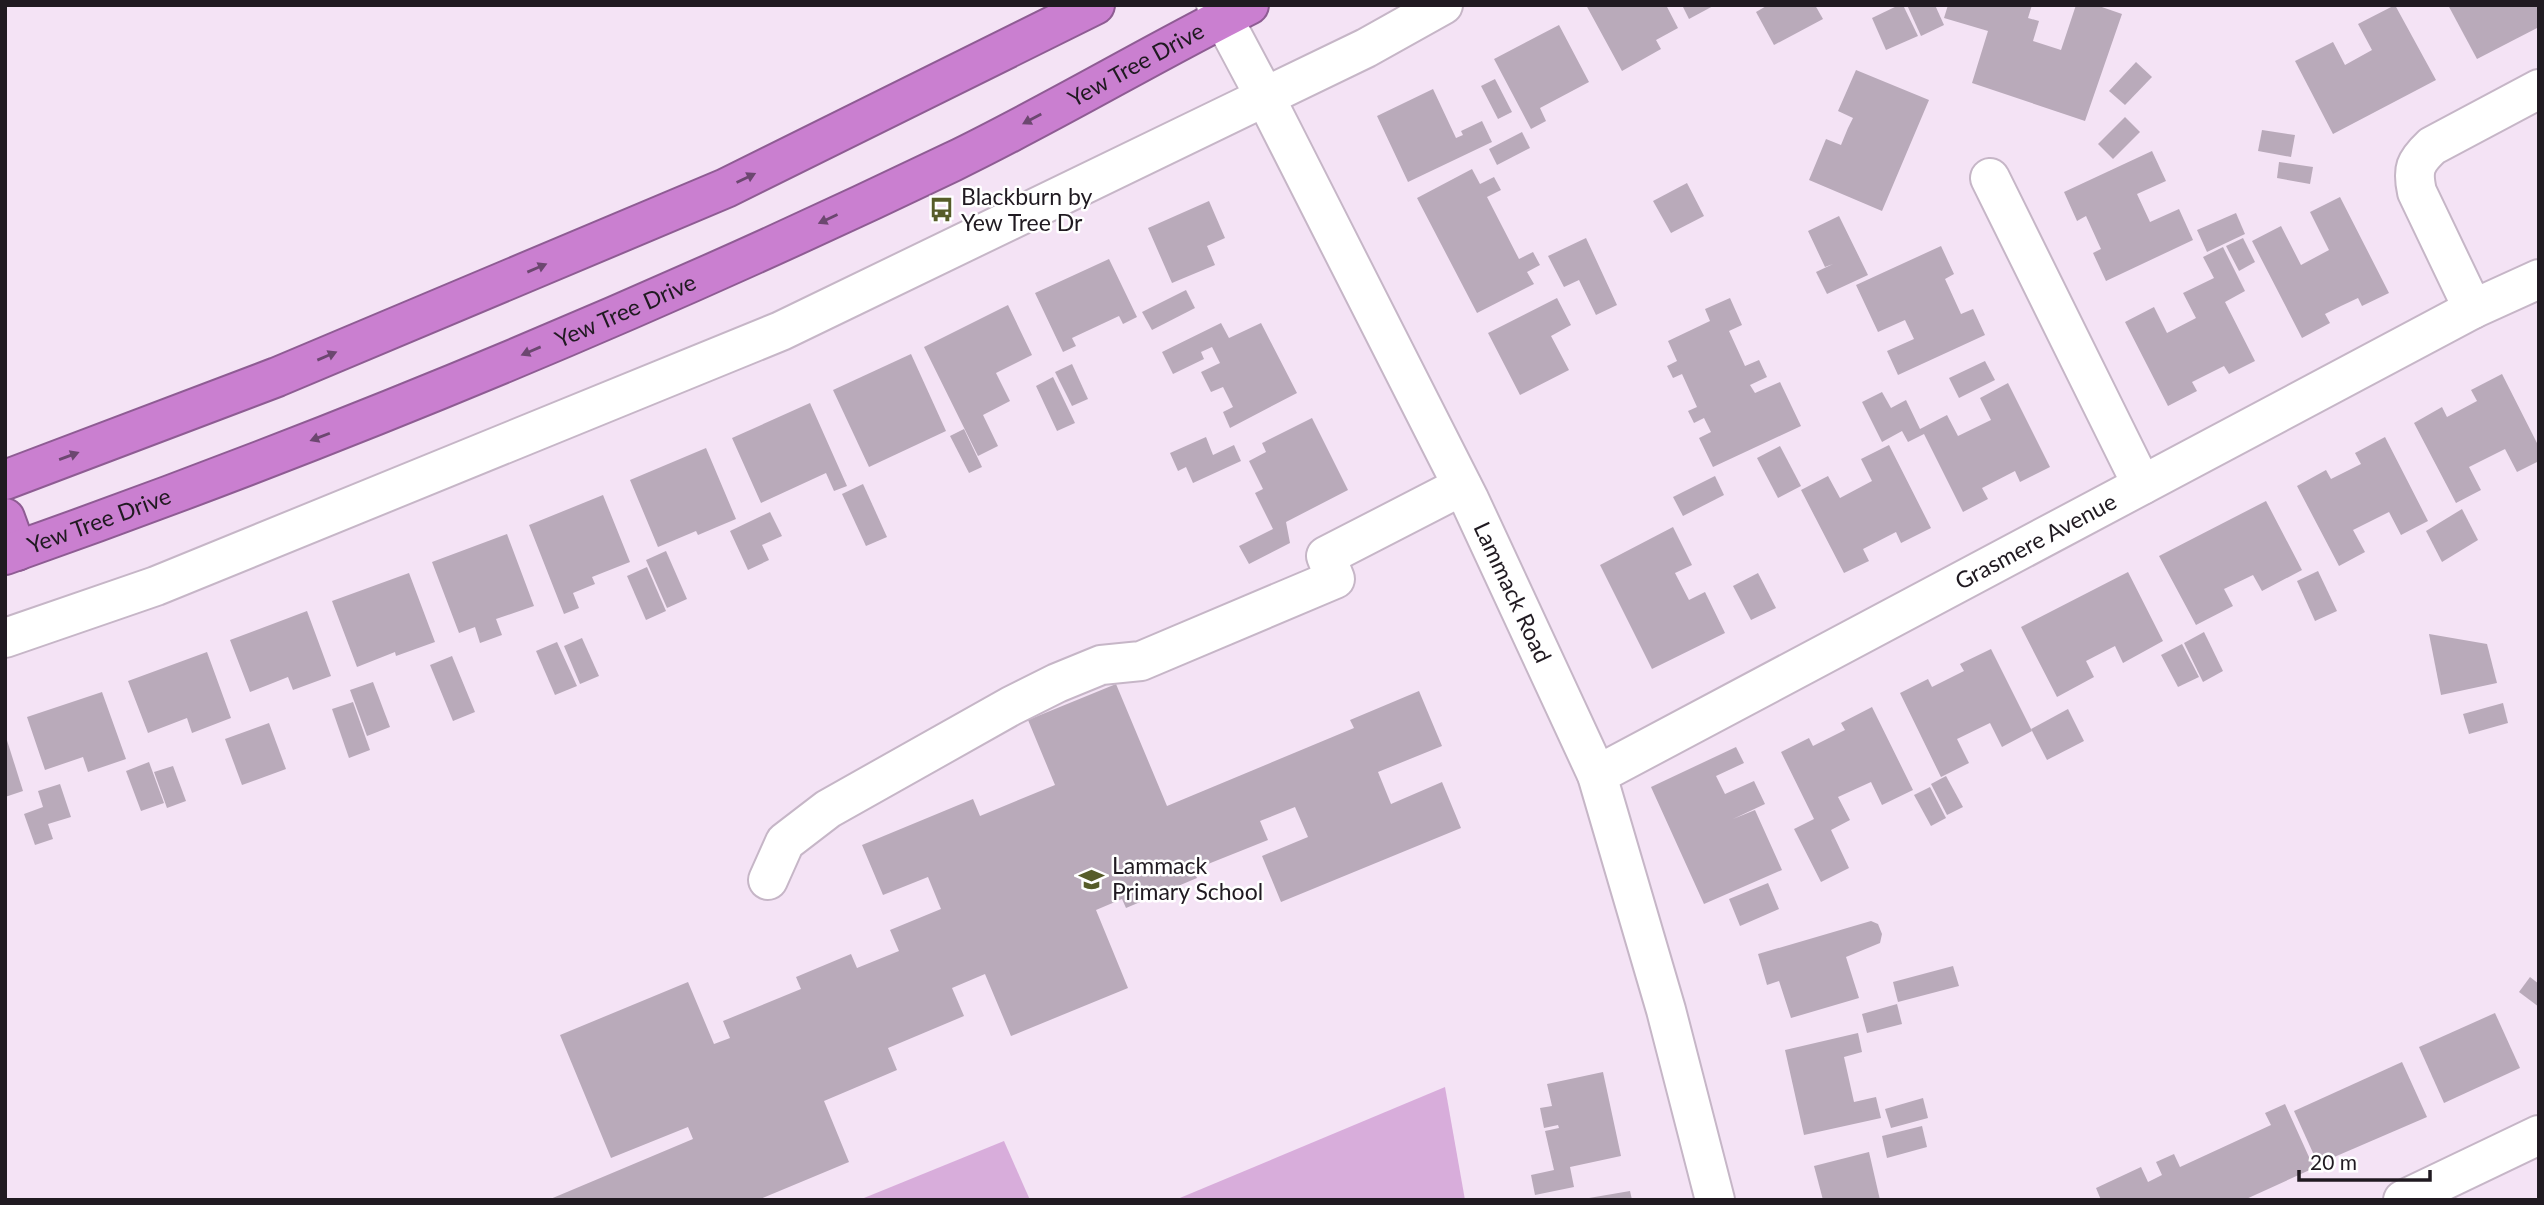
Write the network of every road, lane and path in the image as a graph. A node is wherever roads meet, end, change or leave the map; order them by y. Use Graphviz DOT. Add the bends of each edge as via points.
graph roads {
  1 [pos="1095,5"];
  2 [pos="1443,5"];
  3 [pos="1229,10"];
  4 [pos="2539,89"];
  5 [pos="1265,97"];
  6 [pos="1990,178"];
  7 [pos="2539,279"];
  8 [pos="2473,309"];
  9 [pos="5,480"];
  10 [pos="2142,485"];
  11 [pos="1462,486"];
  12 [pos="9,541"];
  13 [pos="5,638"];
  14 [pos="1597,775"];
  15 [pos="768,880"];
  16 [pos="2539,1135"];
  17 [pos="1715,1200"];
  18 [pos="2403,1200"];
  9 -- 1 [label="highway, one-way" via="277,377 726,188"];
  2 -- 5 [label="street"];
  3 -- 5 [label="street, Lammack Road"];
  3 -- 12 [label="highway, Yew Tree Drive, one-way" via="955,160 739,261 431,395 125,513"];
  4 -- 8 [label="street" via="2432,146 2418,159 2417,192"];
  5 -- 11 [label="street, Lammack Road"];
  5 -- 13 [label="street" via="781,331 156,586"];
  6 -- 10 [label="street"];
  7 -- 8 [label="street, Grasmere Avenue"];
  8 -- 10 [label="street, Grasmere Avenue"];
  10 -- 14 [label="street, Grasmere Avenue"];
  11 -- 14 [label="street, Lammack Road"];
  11 -- 15 [label="street" via="1326,556 1335,579 1141,661 1101,665 1057,683 828,809 785,842"];
  14 -- 17 [label="street, Lammack Road" via="1666,1010"];
  16 -- 18 [label="street"];
}
